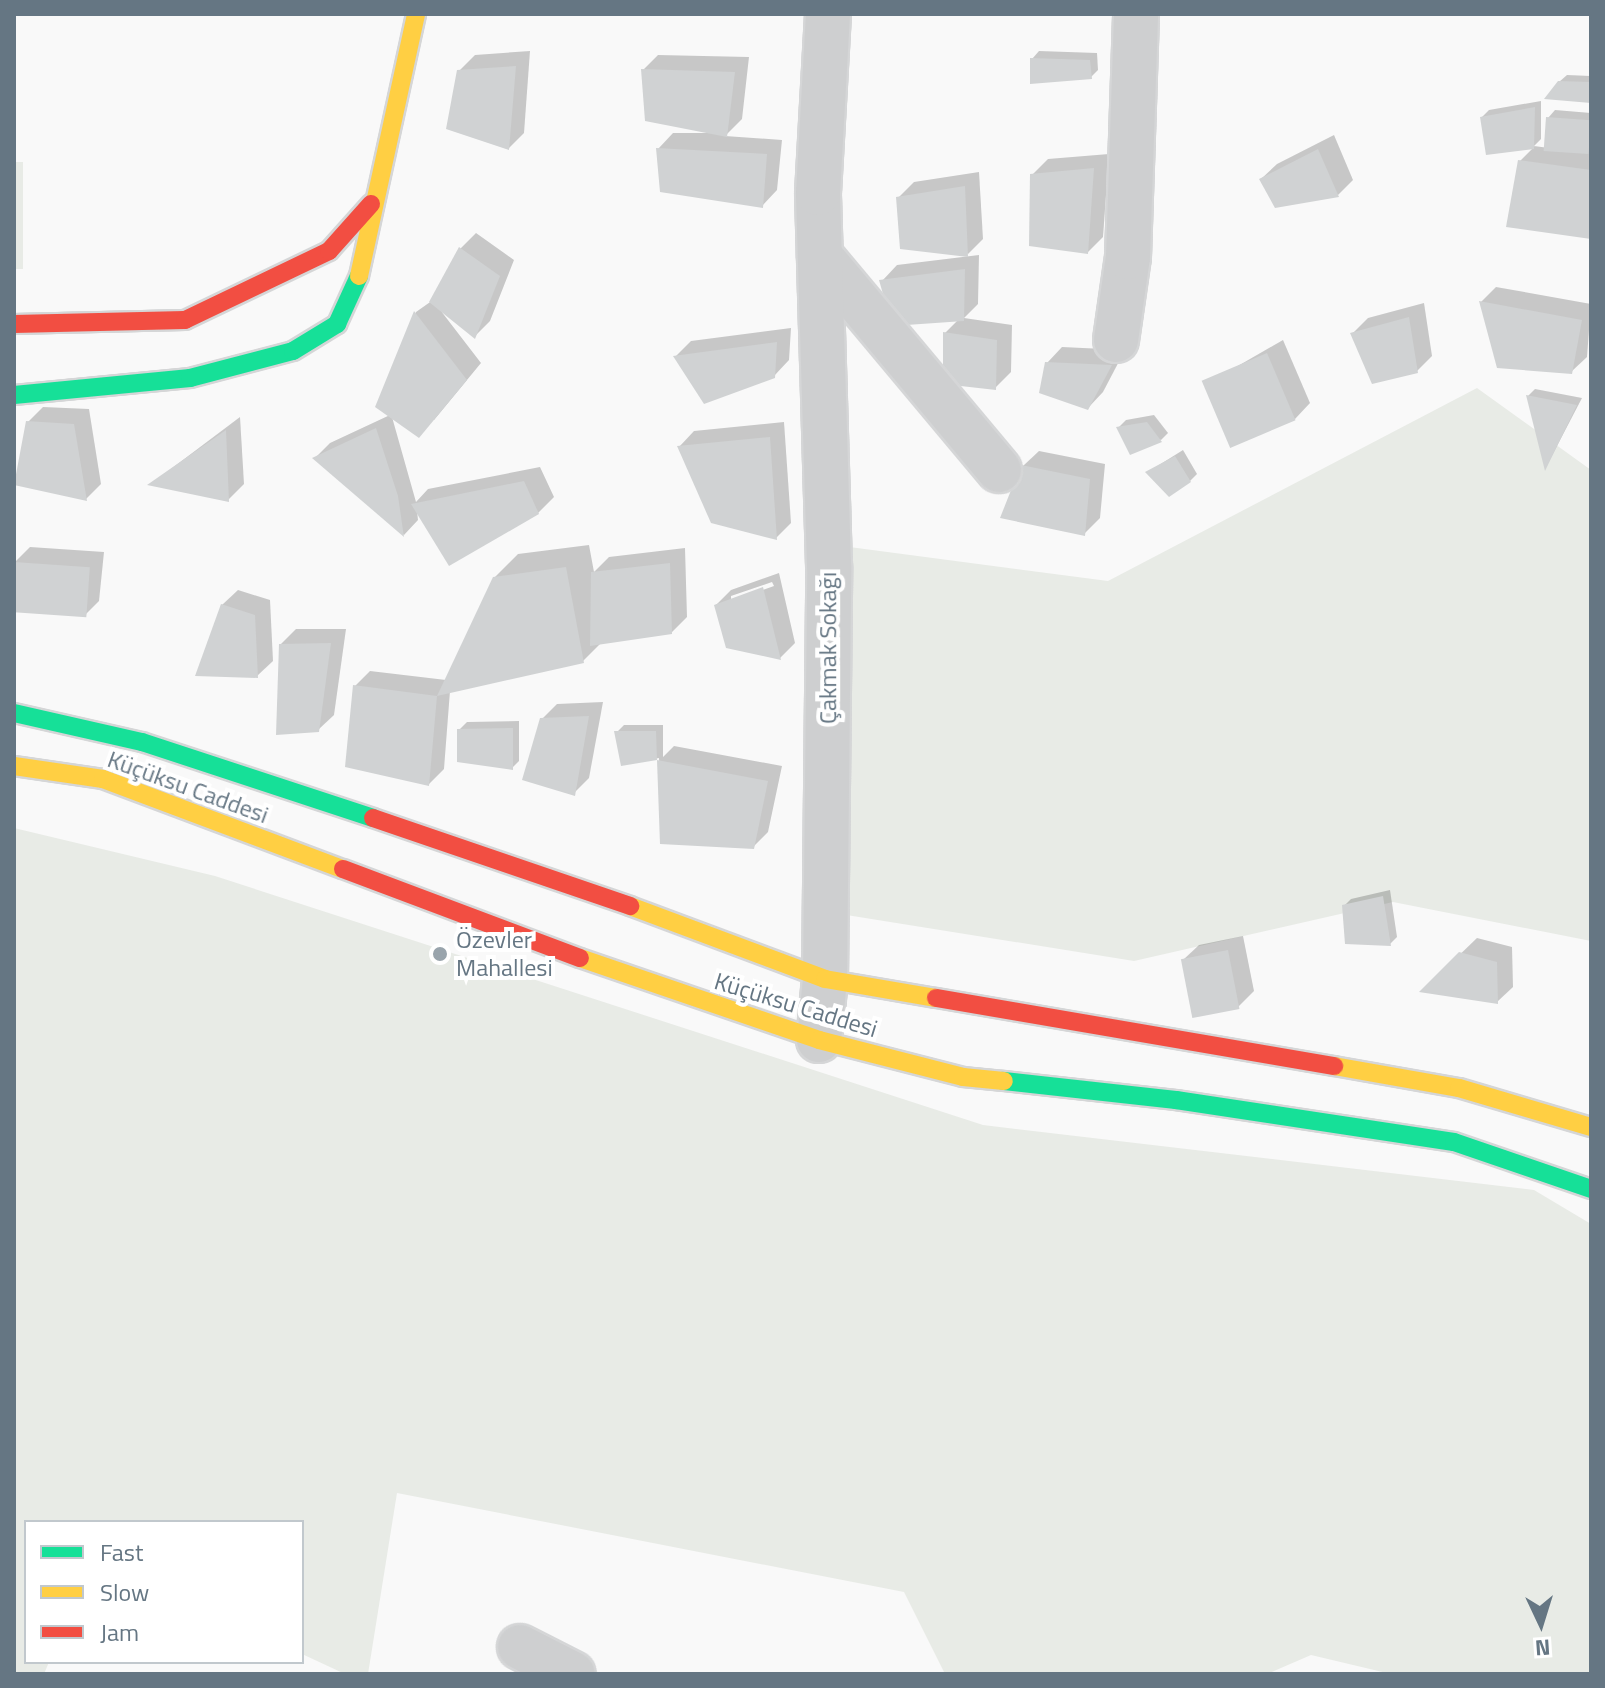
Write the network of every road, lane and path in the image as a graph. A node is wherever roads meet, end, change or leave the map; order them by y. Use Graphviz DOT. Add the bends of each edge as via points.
graph roads {
  1 [pos="416,14"];
  2 [pos="828,14"];
  3 [pos="1136,14"];
  4 [pos="371,204"];
  5 [pos="820,256"];
  6 [pos="14,324"];
  7 [pos="1116,340"];
  8 [pos="14,395"];
  9 [pos="999,470"];
  10 [pos="14,713"];
  11 [pos="14,766"];
  12 [pos="825,979"];
  13 [pos="819,1040"];
  14 [pos="1591,1127"];
  15 [pos="1591,1189"];
  16 [pos="520,1647"];
  17 [pos="573,1674"];
  1 -- 4 [label="main road"];
  2 -- 5 [label="street, Çakmak Sokağı" via="819,106"];
  3 -- 7 [label="street" via="1128,257"];
  4 -- 6 [label="main road" via="329,251 185,320"];
  4 -- 8 [label="main road" via="357,286 337,324 293,351 190,378"];
  5 -- 9 [label="street"];
  5 -- 12 [label="street, Çakmak Sokağı" via="829,566"];
  10 -- 12 [label="main road, Küçüksu Caddesi" via="142,742 496,859"];
  11 -- 13 [label="main road, Küçüksu Caddesi" via="103,779 672,992"];
  12 -- 13 [label="street, Çakmak Sokağı"];
  12 -- 14 [label="main road, Küçüksu Caddesi" via="1459,1088"];
  13 -- 15 [label="main road, Küçüksu Caddesi" via="963,1077 1176,1100 1454,1142"];
  16 -- 17 [label="street"];
}
